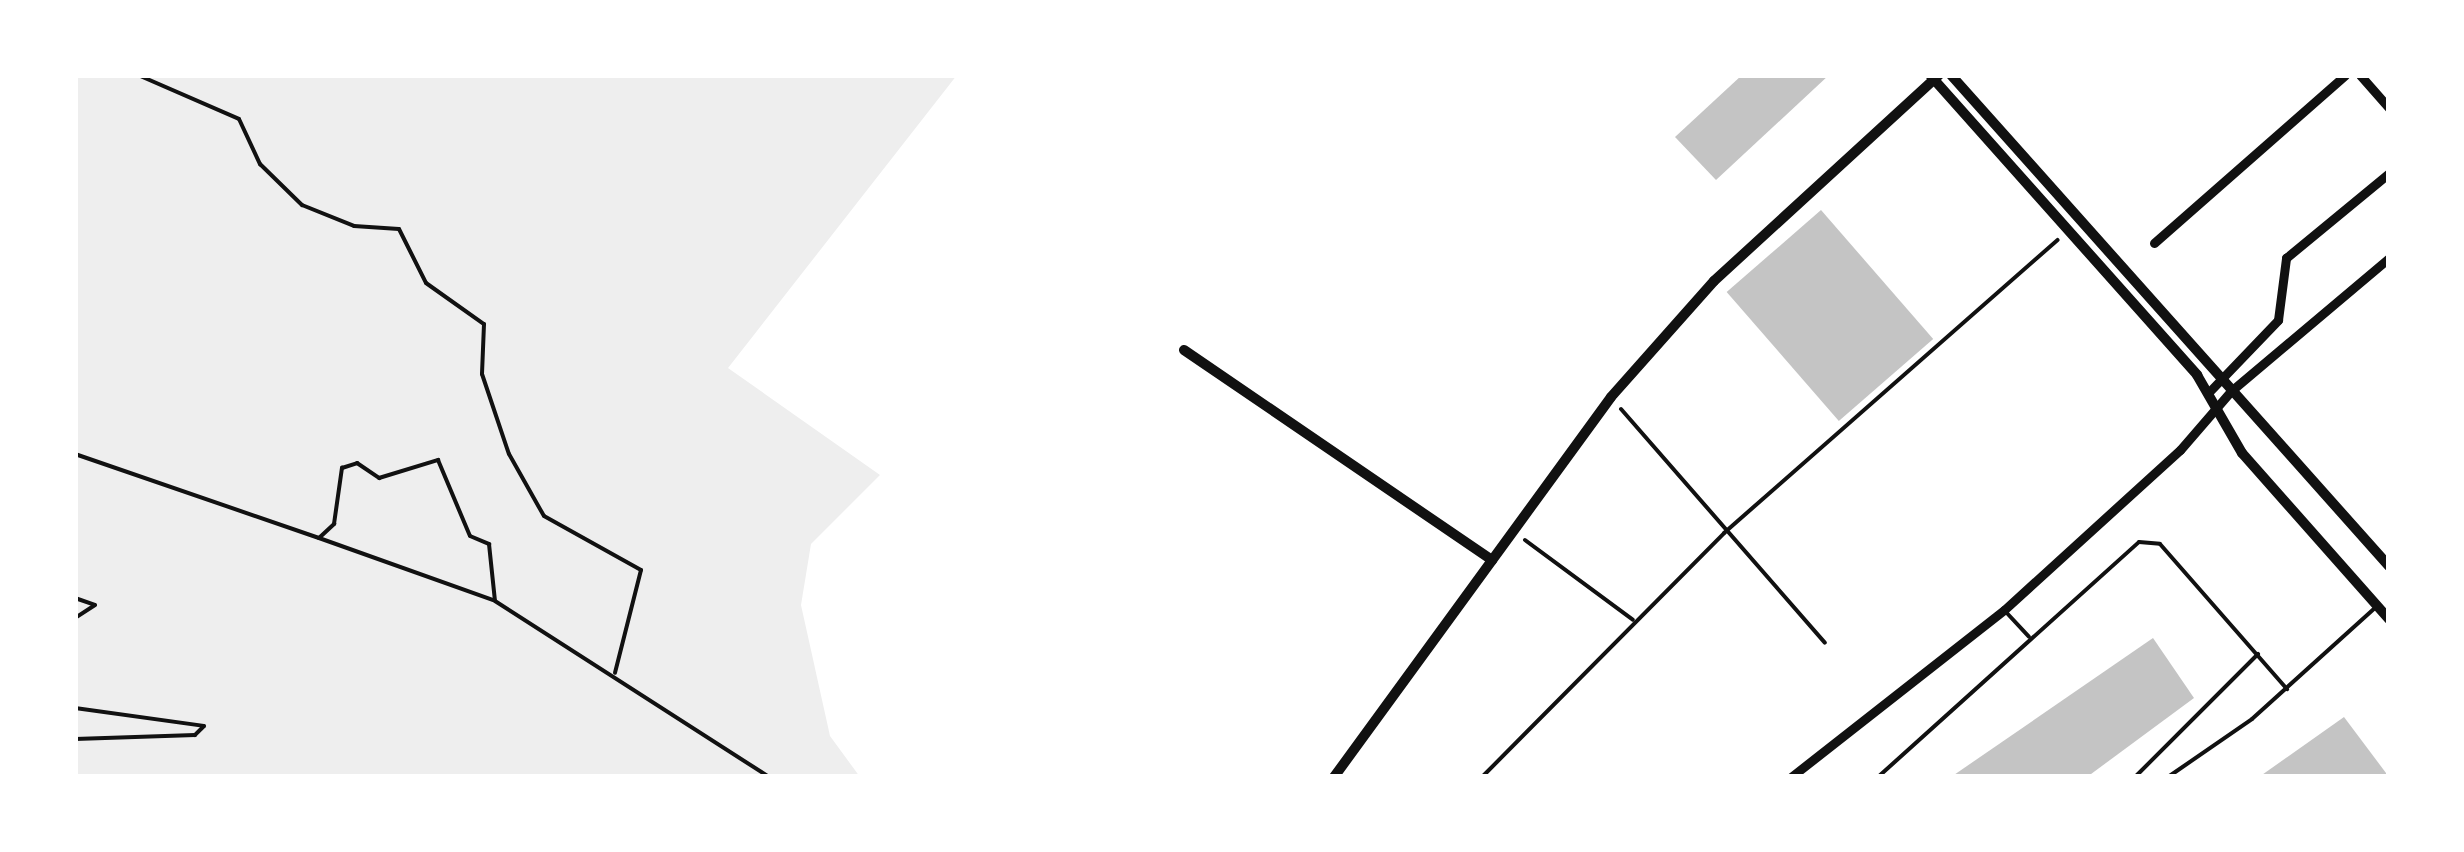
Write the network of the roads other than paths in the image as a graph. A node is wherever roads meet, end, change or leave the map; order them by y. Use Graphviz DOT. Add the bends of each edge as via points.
graph roads {
  1 [pos="1951,75"];
  2 [pos="2344,75"];
  3 [pos="2360,75"];
  4 [pos="1934,77"];
  5 [pos="2389,108"];
  6 [pos="2389,174"];
  7 [pos="2154,242"];
  8 [pos="2389,258"];
  9 [pos="1184,350"];
  10 [pos="2221,381"];
  11 [pos="2231,391"];
  12 [pos="2210,392"];
  13 [pos="2216,408"];
  14 [pos="1492,560"];
  15 [pos="2389,566"];
  16 [pos="2377,606"];
  17 [pos="2004,610"];
  18 [pos="2389,620"];
  19 [pos="2028,637"];
  20 [pos="2258,654"];
  21 [pos="2288,689"];
  22 [pos="1334,777"];
  23 [pos="1791,777"];
  24 [pos="1878,777"];
  25 [pos="2134,777"];
  26 [pos="2168,777"];
  1 -- 10 [label="street"];
  2 -- 7 [label="street"];
  3 -- 5 [label="street"];
  4 -- 12 [label="street"];
  4 -- 14 [label="street" via="1714,281 1611,398"];
  6 -- 10 [label="street" via="2286,258 2278,320"];
  8 -- 11 [label="street"];
  9 -- 14 [label="street"];
  10 -- 11 [label="street"];
  10 -- 12 [label="street"];
  11 -- 13 [label="street"];
  11 -- 15 [label="street"];
  12 -- 13 [label="street"];
  13 -- 16 [label="street" via="2242,453"];
  13 -- 17 [label="street"];
  14 -- 22 [label="street"];
  16 -- 18 [label="street"];
  16 -- 21 [label="lane"];
  17 -- 19 [label="lane"];
  17 -- 23 [label="street"];
  19 -- 20 [label="lane" via="2140,542 2160,544"];
  19 -- 24 [label="lane"];
  20 -- 21 [label="lane"];
  20 -- 25 [label="lane"];
  21 -- 26 [label="lane"];
}
